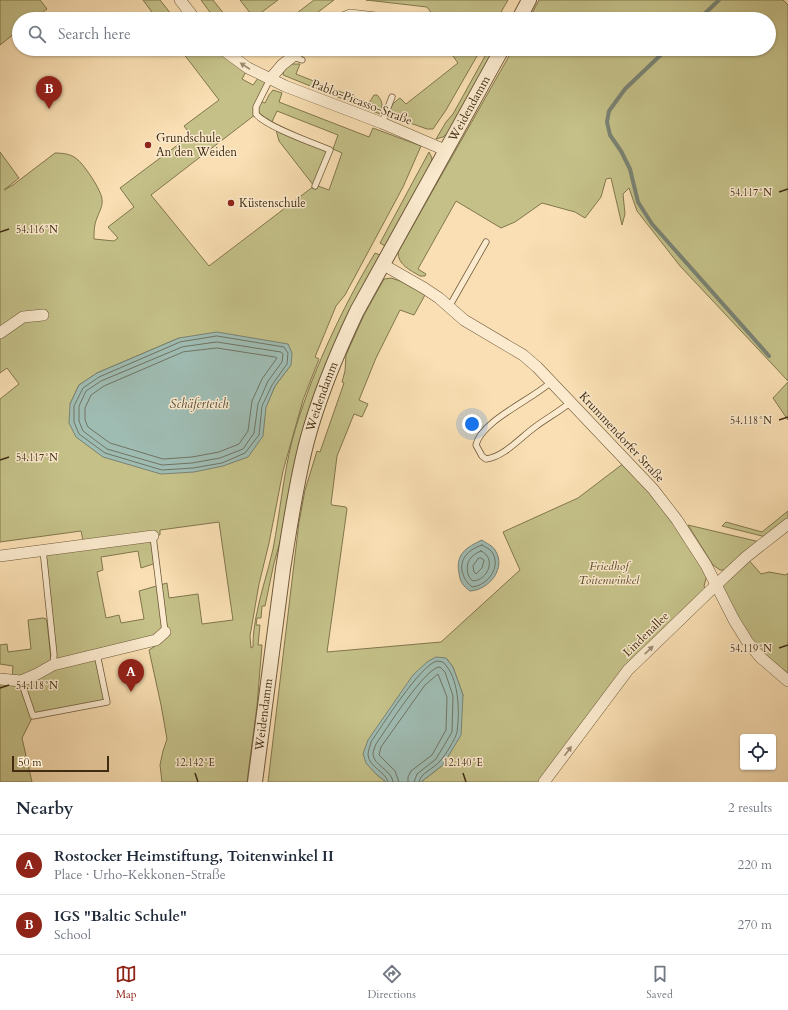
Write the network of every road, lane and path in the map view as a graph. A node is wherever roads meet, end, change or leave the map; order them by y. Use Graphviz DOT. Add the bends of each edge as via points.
graph roads {
  1 [pos="180,0"];
  2 [pos="530,0"];
  3 [pos="189,12"];
  4 [pos="523,12"];
  5 [pos="232,56"];
  6 [pos="297,56"];
  7 [pos="498,56"];
  8 [pos="270,79"];
  9 [pos="392,97"];
  10 [pos="382,123"];
  11 [pos="445,150"];
  12 [pos="315,186"];
  13 [pos="486,242"];
  14 [pos="382,264"];
  15 [pos="449,307"];
  16 [pos="43,315"];
  17 [pos="0,333"];
  18 [pos="551,381"];
  19 [pos="571,402"];
  20 [pos="788,524"];
  21 [pos="153,536"];
  22 [pos="43,550"];
  23 [pos="0,556"];
  24 [pos="717,584"];
  25 [pos="165,632"];
  26 [pos="97,654"];
  27 [pos="53,666"];
  28 [pos="0,679"];
  29 [pos="21,681"];
  30 [pos="788,681"];
  31 [pos="255,782"];
  32 [pos="544,782"];
  1 -- 3 [label="street"];
  2 -- 4 [label="street"];
  8 -- 5 [label="street, Pablo-Picasso-Straße, one-way"];
  6 -- 8 [label="street" via="282,65"];
  7 -- 11 [label="street, Weidendamm"];
  8 -- 10 [label="street, Pablo-Picasso-Straße"];
  8 -- 12 [label="lane" via="256,107 256,114 260,119 330,150"];
  9 -- 10 [label="lane"];
  10 -- 11 [label="street, Pablo-Picasso-Straße"];
  11 -- 14 [label="street, Weidendamm"];
  13 -- 15 [label="lane"];
  14 -- 15 [label="street, Krummendorfer Straße" via="424,288"];
  14 -- 31 [label="street, Weidendamm" via="343,340 315,413 305,448 296,489 275,628"];
  15 -- 18 [label="street, Krummendorfer Straße" via="464,320 523,355"];
  16 -- 17 [label="street" via="23,317"];
  18 -- 19 [label="street, Krummendorfer Straße"];
  18 -- 19 [label="lane" via="535,395 507,411 486,429 476,445 482,456 486,459 495,458"];
  19 -- 24 [label="street, Krummendorfer Straße" via="654,489 678,520"];
  20 -- 24 [label="street, Lindenallee"];
  21 -- 22 [label="street"];
  21 -- 25 [label="lane"];
  22 -- 23 [label="street"];
  22 -- 27 [label="lane"];
  24 -- 30 [label="street, Krummendorfer Straße" via="734,620 748,641 760,657"];
  32 -- 24 [label="street, Lindenallee, one-way" via="628,670"];
  25 -- 26 [label="street" via="156,640"];
  26 -- 27 [label="street"];
  26 -- 29 [label="lane" via="107,702 34,716"];
  27 -- 29 [label="street"];
  28 -- 29 [label="street"];
}
